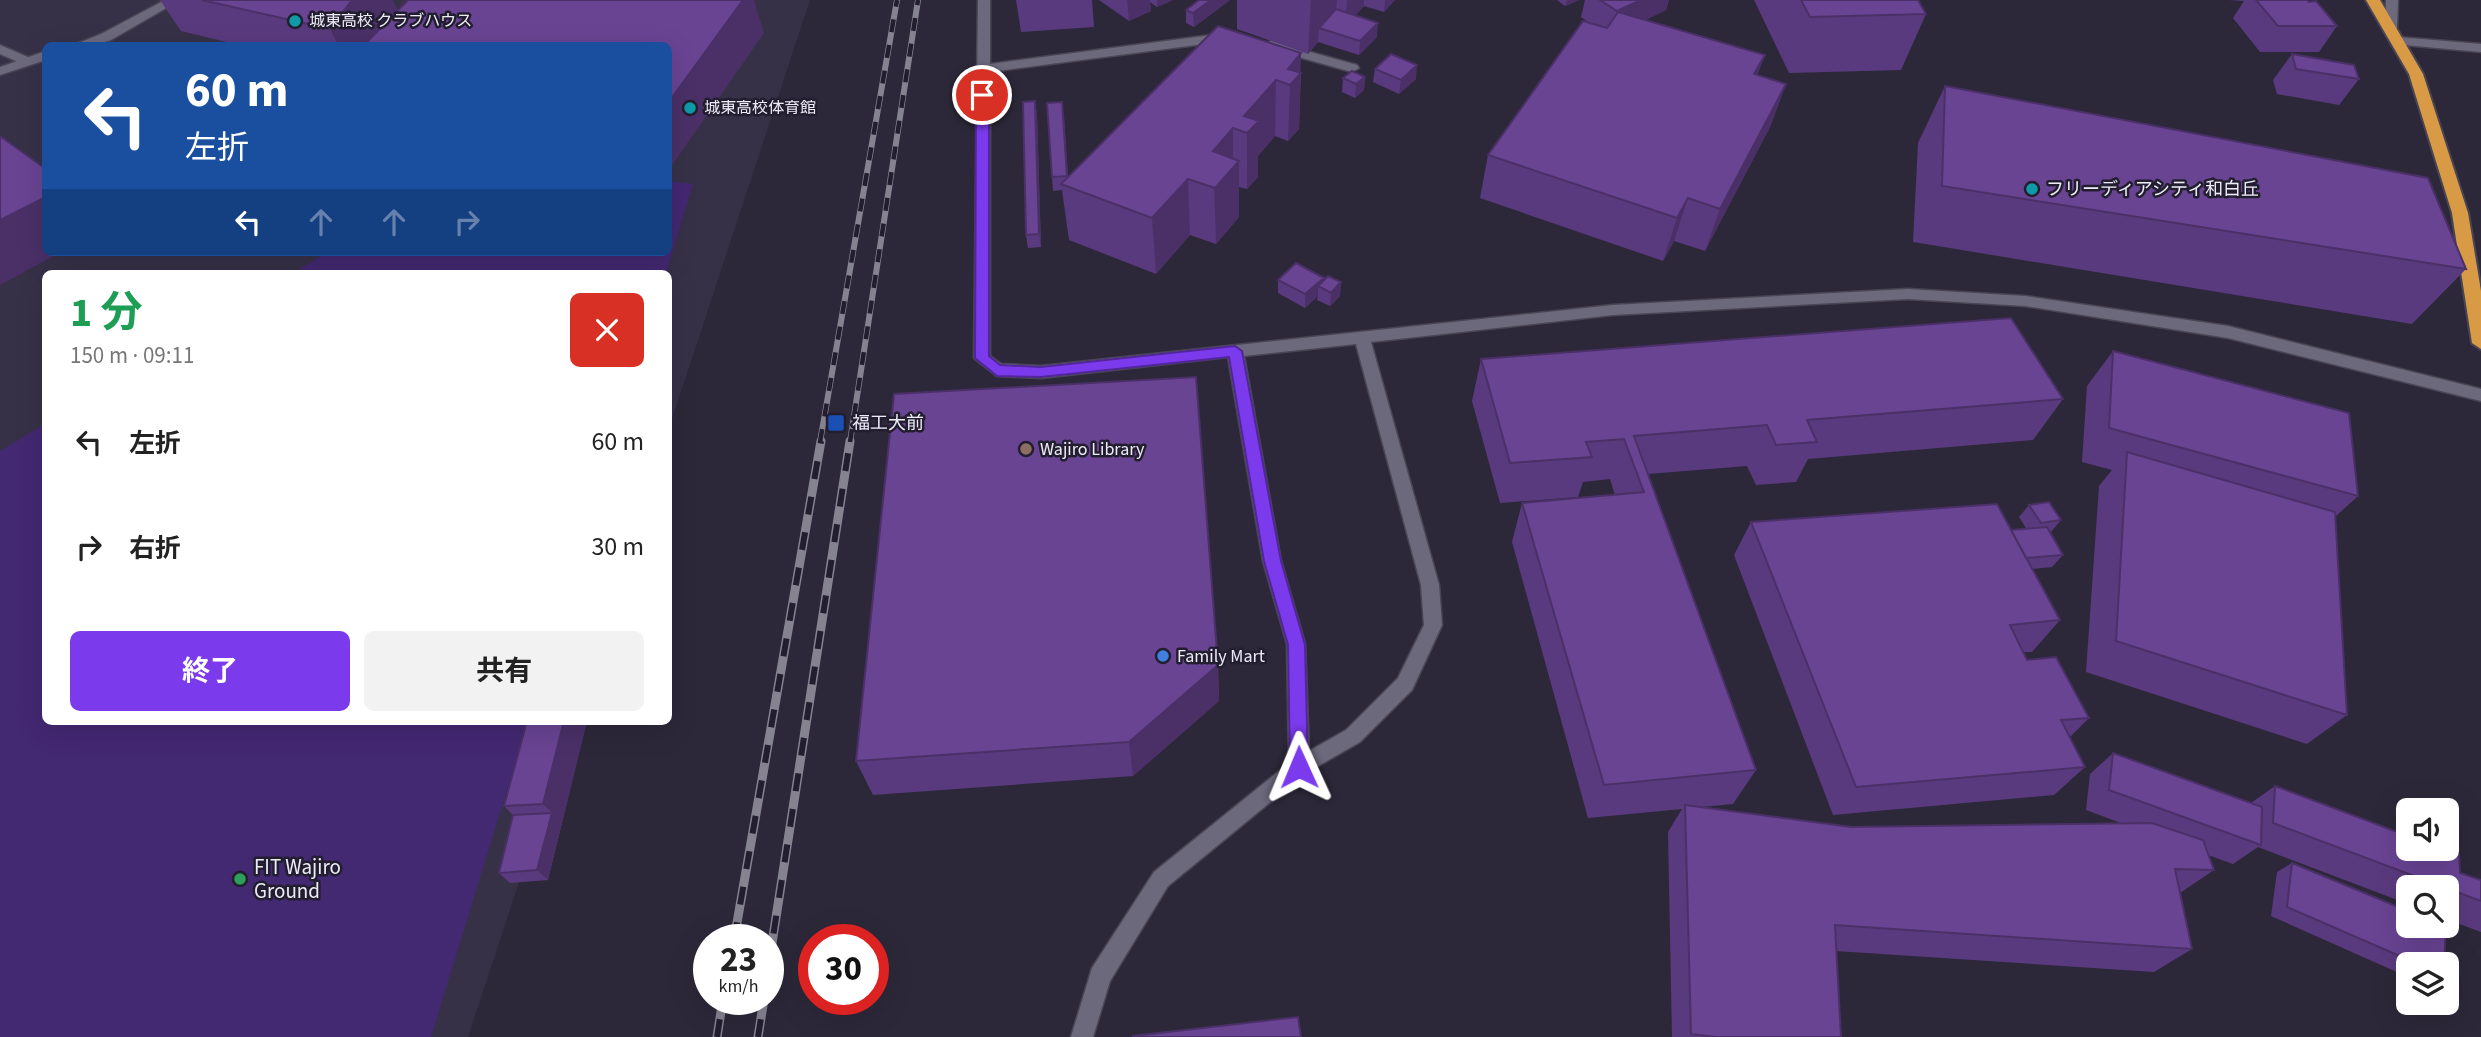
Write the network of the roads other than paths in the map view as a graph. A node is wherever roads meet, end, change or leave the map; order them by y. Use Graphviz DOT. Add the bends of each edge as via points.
graph roads {
  1 [pos="174,0"];
  2 [pos="984,0"];
  3 [pos="2373,0"];
  4 [pos="2392,0"];
  5 [pos="2395,35"];
  6 [pos="89,42"];
  7 [pos="2481,48"];
  8 [pos="0,49"];
  9 [pos="42,56"];
  10 [pos="26,61"];
  11 [pos="1352,68"];
  12 [pos="983,69"];
  13 [pos="0,71"];
  14 [pos="1362,337"];
  15 [pos="2481,343"];
  16 [pos="1235,351"];
  17 [pos="2481,395"];
  18 [pos="1299,767"];
  19 [pos="1082,1037"];
  1 -- 6 [label="street"];
  2 -- 12 [label="street"];
  3 -- 5 [label="highway"];
  4 -- 5 [label="street"];
  5 -- 7 [label="street"];
  5 -- 15 [label="highway" via="2416,75 2460,213"];
  8 -- 10 [label="street"];
  9 -- 10 [label="street"];
  10 -- 13 [label="street"];
  11 -- 12 [label="street" via="1246,37"];
  12 -- 16 [label="street" via="982,358 997,370 1041,372"];
  14 -- 16 [label="street"];
  14 -- 17 [label="street" via="1613,310 1908,294 2025,301 2228,332"];
  14 -- 18 [label="street" via="1430,585 1433,625 1405,684 1353,736"];
  16 -- 18 [label="street" via="1272,561 1296,645"];
  18 -- 19 [label="street" via="1161,879 1100,976"];
}
